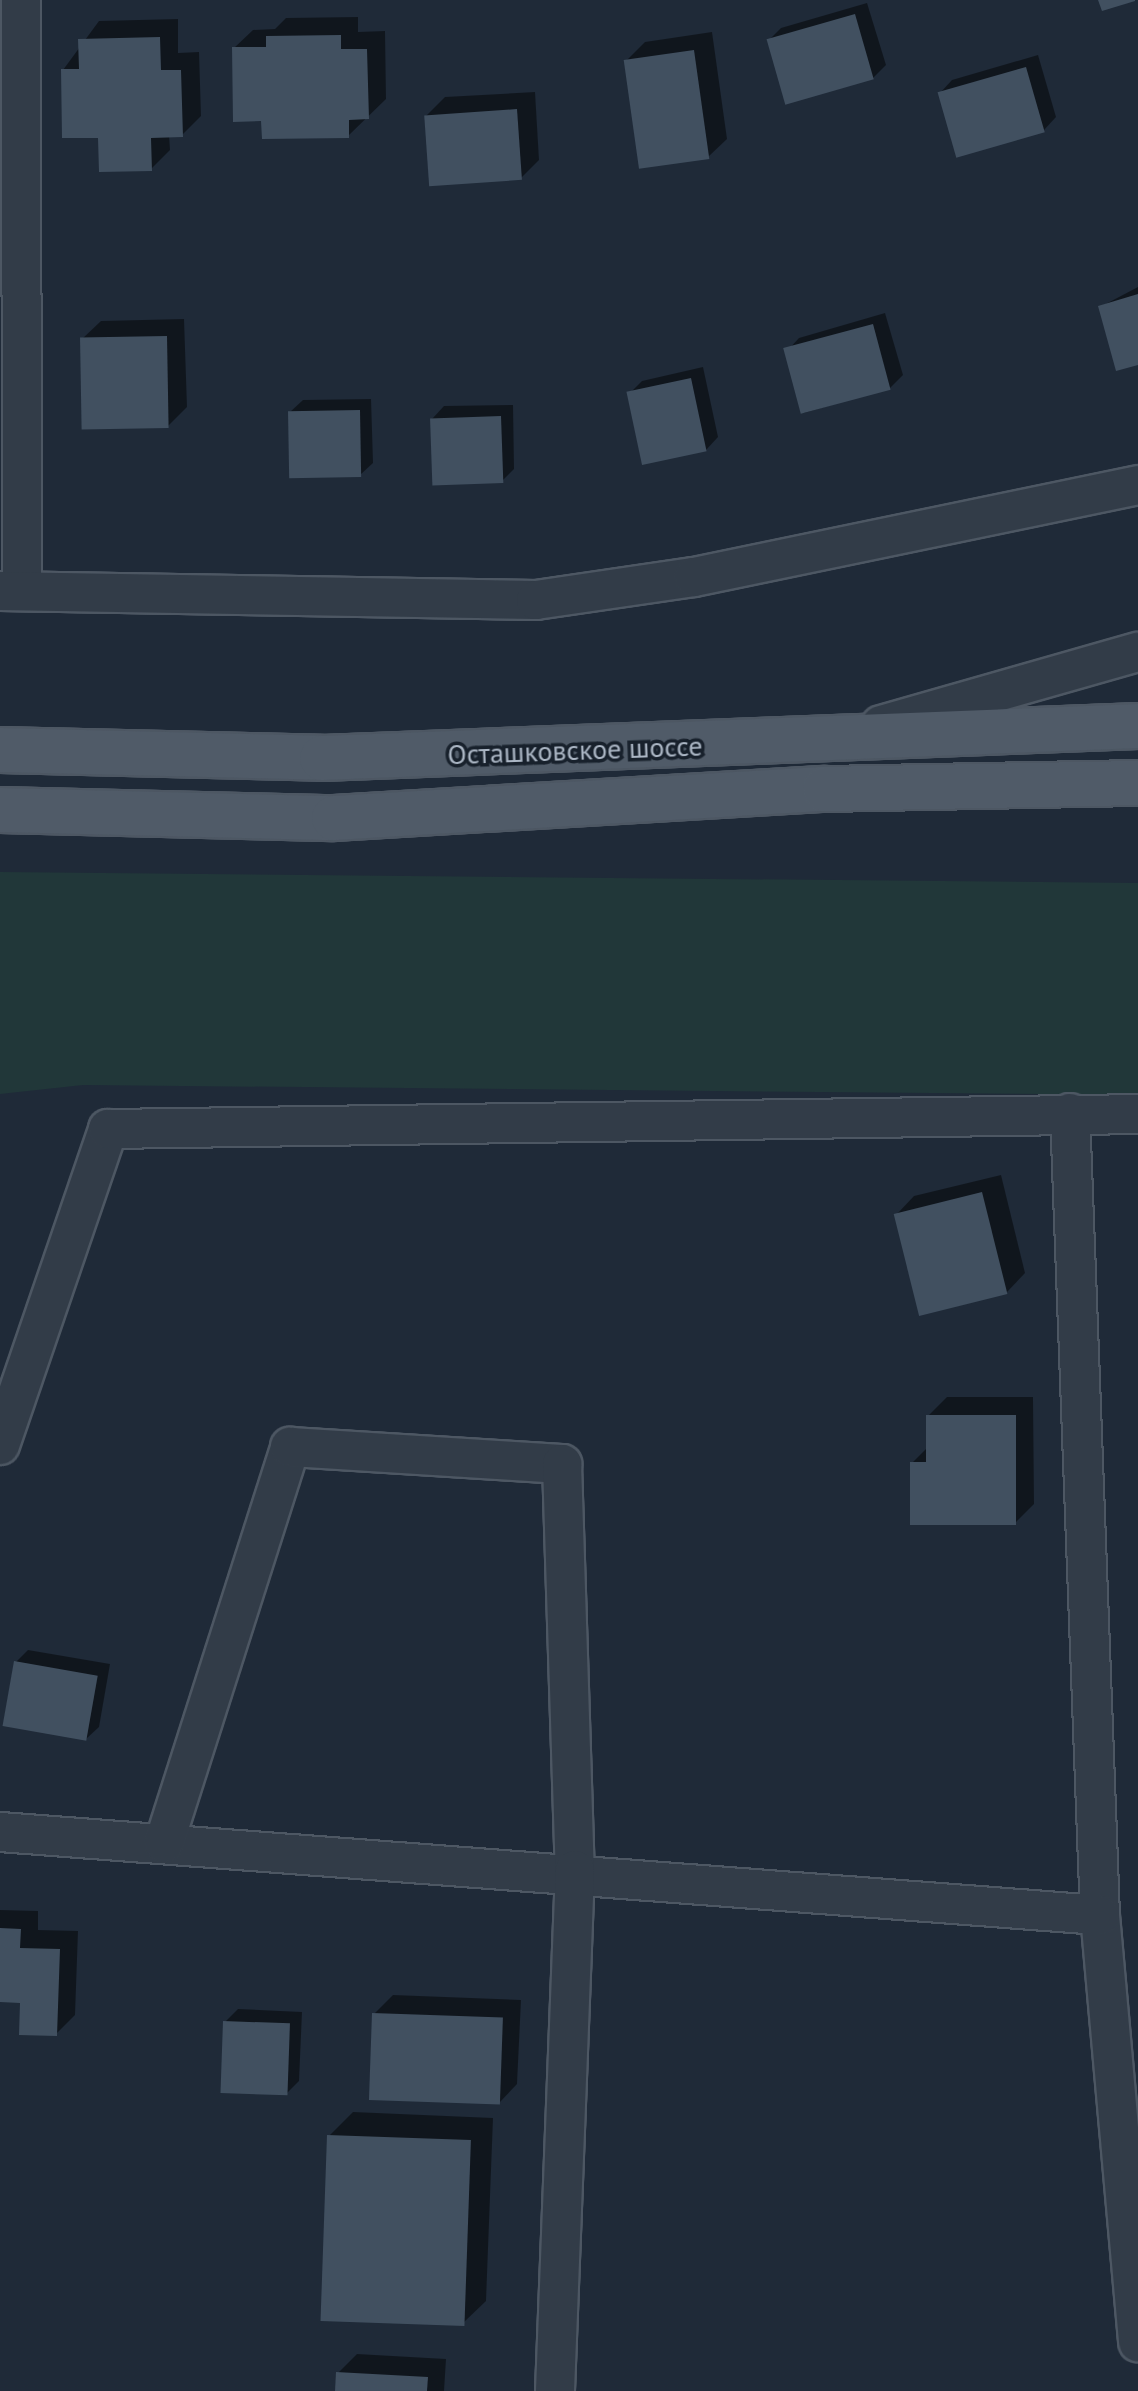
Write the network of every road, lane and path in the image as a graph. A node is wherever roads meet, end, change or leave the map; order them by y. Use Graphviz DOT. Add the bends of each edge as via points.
graph roads {
  1 [pos="21,0"];
  2 [pos="1138,485"];
  3 [pos="11,591"];
  4 [pos="1138,652"];
  5 [pos="1138,726"];
  6 [pos="820,740"];
  7 [pos="0,750"];
  8 [pos="1138,783"];
  9 [pos="0,810"];
  10 [pos="1070,1113"];
  11 [pos="1138,1114"];
  12 [pos="0,1445"];
  13 [pos="0,1832"];
  14 [pos="164,1843"];
  15 [pos="575,1870"];
  16 [pos="1100,1915"];
  17 [pos="1138,2342"];
  18 [pos="555,2391"];
  1 -- 3 [label="street"];
  2 -- 3 [label="street" via="694,577 536,600"];
  4 -- 6 [label="street, Осташковское шоссе"];
  5 -- 6 [label="main road"];
  6 -- 7 [label="main road, Осташковское шоссе" via="322,758"];
  8 -- 9 [label="main road, Осташковское шоссе" via="825,789 334,818"];
  10 -- 11 [label="street"];
  10 -- 12 [label="street" via="108,1129"];
  10 -- 16 [label="street"];
  13 -- 14 [label="street"];
  14 -- 15 [label="street"];
  14 -- 15 [label="street" via="290,1447 562,1464"];
  15 -- 16 [label="street"];
  15 -- 18 [label="street"];
  16 -- 17 [label="street"];
}
